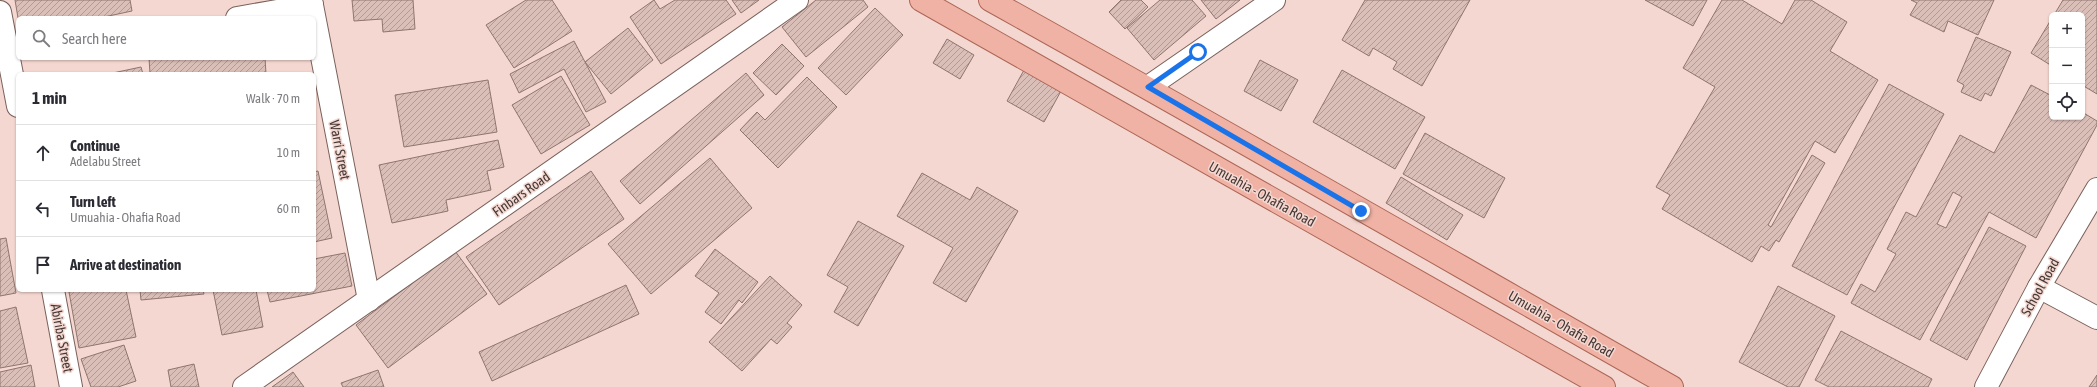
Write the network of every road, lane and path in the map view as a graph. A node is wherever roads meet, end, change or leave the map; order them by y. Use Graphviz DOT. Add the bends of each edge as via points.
graph roads {
  1 [pos="797,0"];
  2 [pos="921,0"];
  3 [pos="990,0"];
  4 [pos="1274,0"];
  5 [pos="311,2"];
  6 [pos="0,12"];
  7 [pos="247,16"];
  8 [pos="314,16"];
  9 [pos="316,28"];
  10 [pos="9,60"];
  11 [pos="1148,87"];
  12 [pos="16,96"];
  13 [pos="2097,189"];
  14 [pos="2038,287"];
  15 [pos="53,292"];
  16 [pos="369,300"];
  17 [pos="2097,318"];
  18 [pos="71,387"];
  19 [pos="244,387"];
  20 [pos="1604,387"];
  21 [pos="1672,387"];
  22 [pos="1986,387"];
  1 -- 16 [label="street, Finbars Road"];
  2 -- 20 [label="main road, Umuahia - Ohafia Road"];
  3 -- 11 [label="main road, Umuahia - Ohafia Road"];
  4 -- 11 [label="street"];
  5 -- 7 [label="street"];
  5 -- 8 [label="street, Warri Street"];
  6 -- 10 [label="street"];
  9 -- 16 [label="street, Warri Street"];
  10 -- 12 [label="street"];
  11 -- 21 [label="main road, Umuahia - Ohafia Road" via="1266,157"];
  13 -- 14 [label="street, School Road"];
  14 -- 17 [label="street"];
  14 -- 22 [label="street, School Road"];
  15 -- 18 [label="street, Abiriba Street"];
  16 -- 19 [label="street, Finbars Road"];
}
